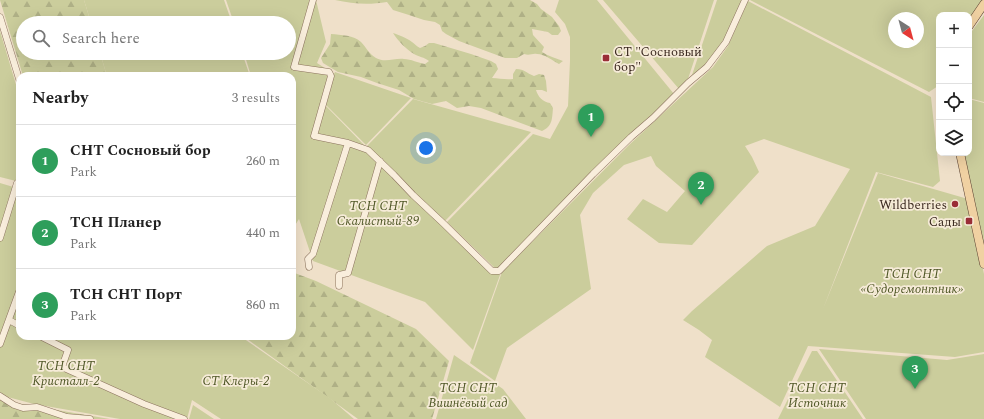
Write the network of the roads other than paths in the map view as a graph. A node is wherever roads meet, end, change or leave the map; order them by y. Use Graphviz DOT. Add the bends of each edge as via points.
graph roads {
  1 [pos="313,0"];
  2 [pos="744,0"];
  3 [pos="984,4"];
  4 [pos="0,17"];
  5 [pos="972,22"];
  6 [pos="17,72"];
  7 [pos="348,144"];
  8 [pos="961,156"];
  9 [pos="380,162"];
  10 [pos="16,186"];
  11 [pos="0,238"];
  12 [pos="984,264"];
  13 [pos="309,267"];
  14 [pos="339,286"];
  15 [pos="16,300"];
  16 [pos="9,320"];
  17 [pos="16,324"];
  18 [pos="48,340"];
  19 [pos="0,344"];
  20 [pos="0,396"];
  21 [pos="90,419"];
  22 [pos="184,419"];
  1 -- 7 [label="street" via="294,68 329,72 331,76 314,136"];
  2 -- 9 [label="street" via="726,42 707,67 593,174 499,271 492,271"];
  3 -- 5 [label="main road"];
  4 -- 6 [label="street"];
  7 -- 9 [label="street" via="368,150"];
  7 -- 13 [label="street" via="313,254 308,259"];
  8 -- 12 [label="main road"];
  9 -- 14 [label="street" via="348,273 339,275"];
  10 -- 11 [label="street"];
  15 -- 16 [label="street"];
  16 -- 17 [label="street"];
  16 -- 19 [label="street"];
  18 -- 22 [label="street" via="68,350 62,367"];
  20 -- 21 [label="street" via="23,408 36,407 67,416"];
}
